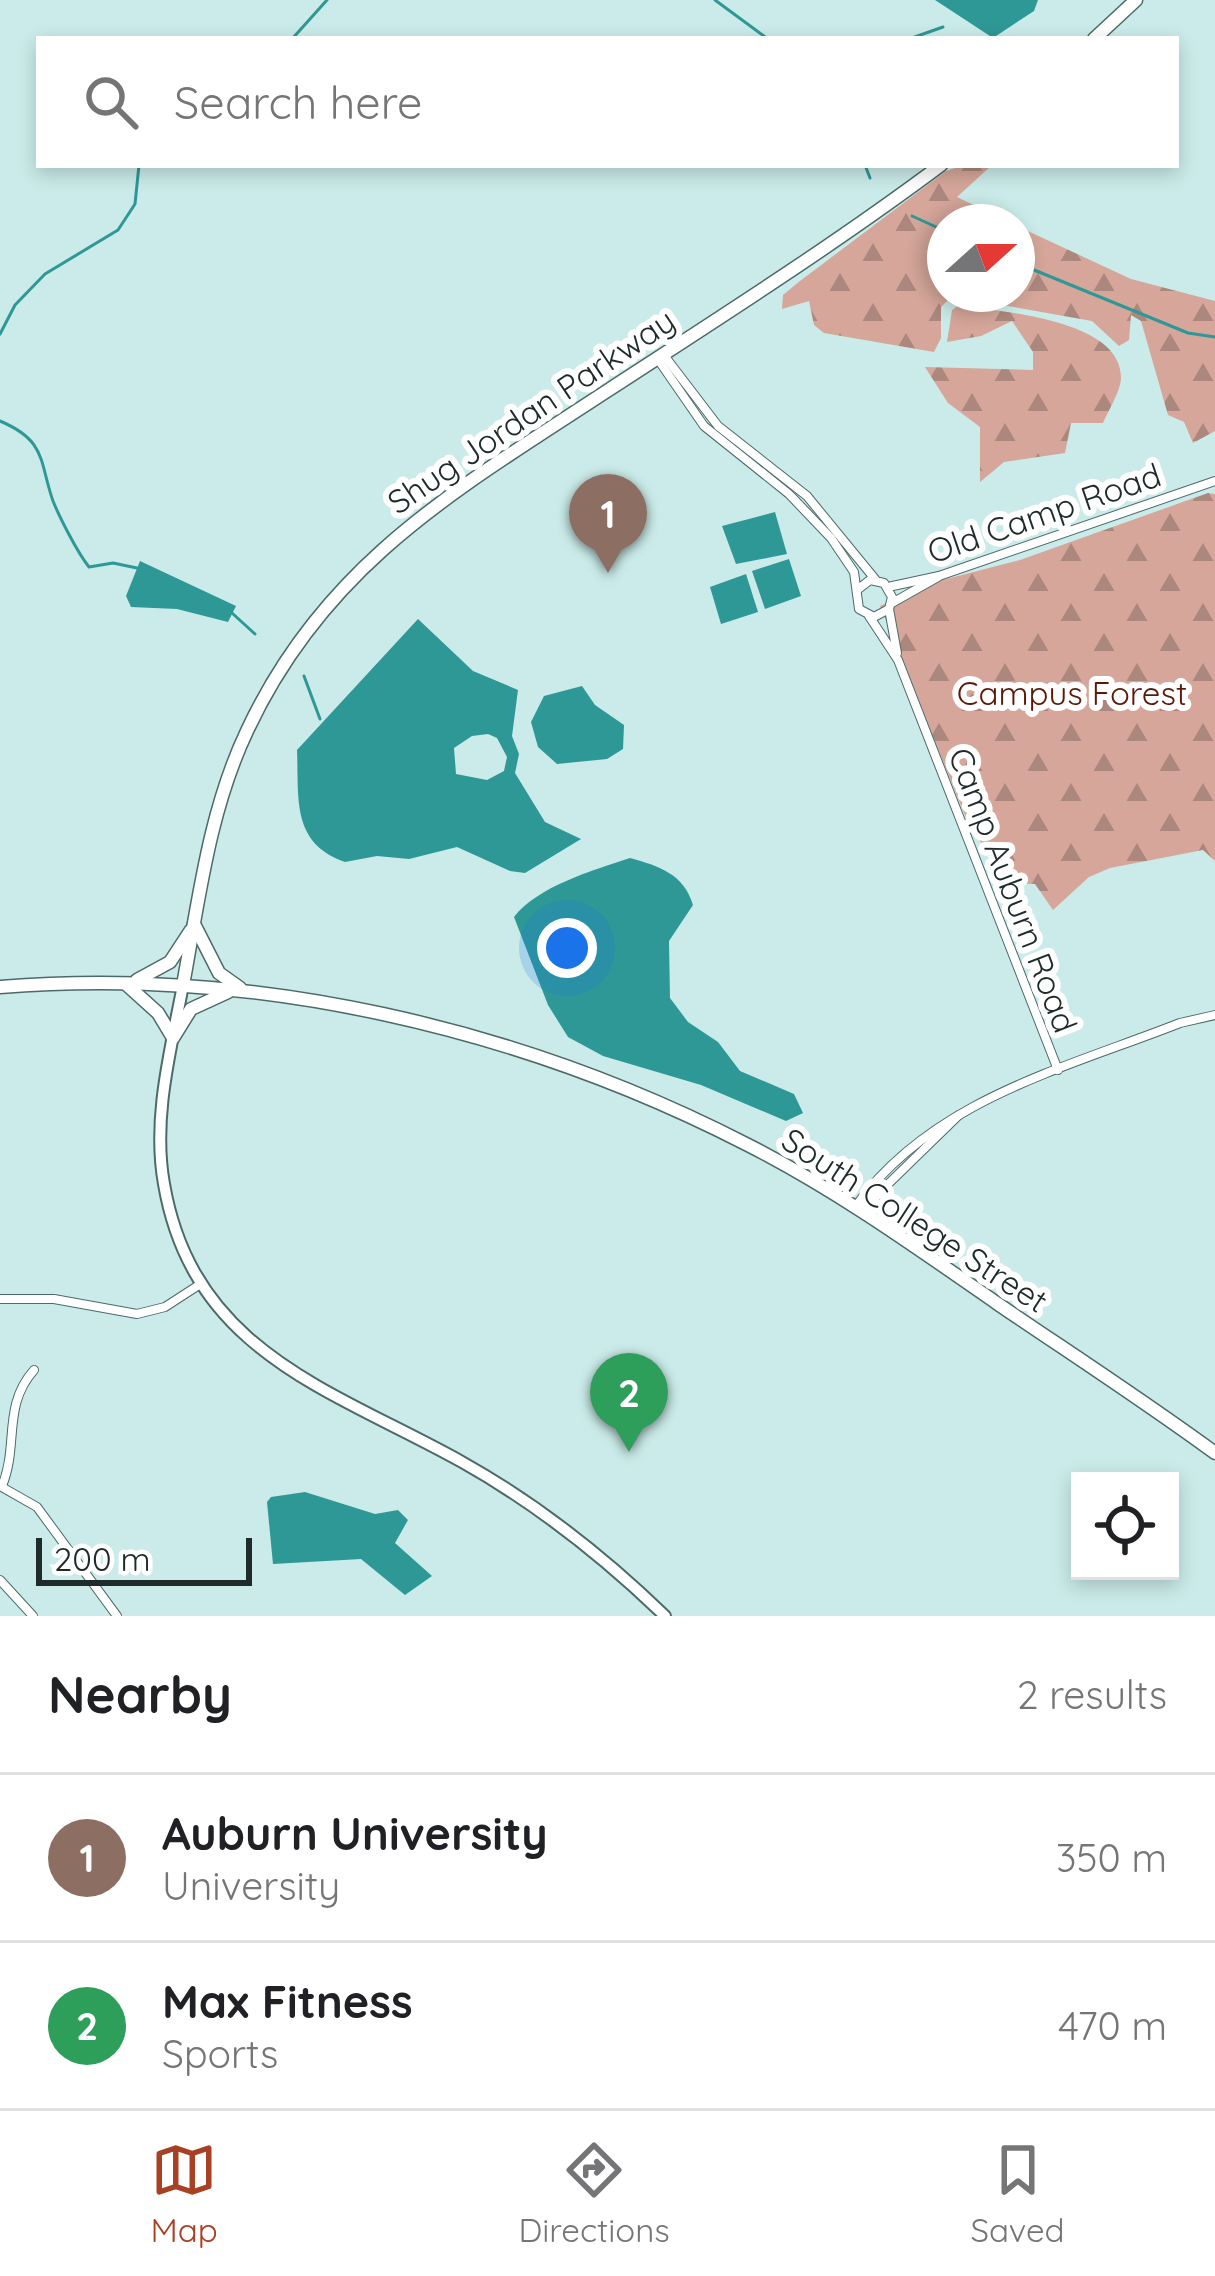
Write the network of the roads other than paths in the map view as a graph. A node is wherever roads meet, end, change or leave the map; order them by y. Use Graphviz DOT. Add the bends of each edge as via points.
graph roads {
  1 [pos="1136,0"];
  2 [pos="1097,36"];
  3 [pos="937,168"];
  4 [pos="660,356"];
  5 [pos="1215,481"];
  6 [pos="939,576"];
  7 [pos="876,580"];
  8 [pos="888,586"];
  9 [pos="857,590"];
  10 [pos="890,606"];
  11 [pos="869,616"];
  12 [pos="898,660"];
  13 [pos="194,924"];
  14 [pos="126,984"];
  15 [pos="183,985"];
  16 [pos="0,987"];
  17 [pos="239,991"];
  18 [pos="1215,1015"];
  19 [pos="172,1038"];
  20 [pos="1058,1070"];
  21 [pos="960,1114"];
  22 [pos="883,1189"];
  23 [pos="860,1209"];
  24 [pos="902,1237"];
  25 [pos="202,1283"];
  26 [pos="0,1299"];
  27 [pos="34,1370"];
  28 [pos="1215,1453"];
  29 [pos="1,1486"];
  30 [pos="0,1580"];
  31 [pos="33,1616"];
  32 [pos="117,1616"];
  33 [pos="665,1616"];
  1 -- 2 [label="main road"];
  3 -- 4 [label="main road, Shug Jordan Parkway"];
  4 -- 7 [label="street" via="718,426 807,496"];
  4 -- 9 [label="street" via="704,426 831,538"];
  4 -- 13 [label="main road, Shug Jordan Parkway" via="420,514 320,611 233,762"];
  5 -- 6 [label="street, Old Camp Road"];
  6 -- 8 [label="street, Old Camp Road"];
  6 -- 10 [label="street, Old Camp Road"];
  7 -- 8 [label="street"];
  7 -- 9 [label="street"];
  8 -- 10 [label="street"];
  9 -- 11 [label="street" via="859,609"];
  10 -- 11 [label="street"];
  10 -- 12 [label="street, Camp Auburn Road"];
  11 -- 12 [label="street, Camp Auburn Road"];
  12 -- 20 [label="street, Camp Auburn Road"];
  13 -- 14 [label="main road" via="170,962"];
  13 -- 15 [label="main road, Shug Jordan Parkway"];
  13 -- 17 [label="main road" via="219,973"];
  14 -- 15 [label="main road, South College Street"];
  14 -- 16 [label="main road, South College Street"];
  14 -- 19 [label="main road" via="158,1012"];
  15 -- 17 [label="main road, South College Street"];
  15 -- 19 [label="main road"];
  17 -- 19 [label="main road" via="191,1009"];
  17 -- 23 [label="main road, South College Street" via="364,1010 567,1068 709,1126"];
  18 -- 20 [label="street"];
  19 -- 25 [label="main road" via="160,1133 164,1183"];
  20 -- 21 [label="street"];
  21 -- 22 [label="street"];
  21 -- 23 [label="street" via="881,1173"];
  22 -- 23 [label="street"];
  22 -- 24 [label="street" via="885,1211"];
  23 -- 24 [label="main road, South College Street"];
  24 -- 28 [label="main road, South College Street"];
  25 -- 26 [label="street" via="136,1314 54,1298"];
  25 -- 33 [label="main road" via="244,1337 283,1369 506,1488"];
  27 -- 29 [label="street" via="13,1401 11,1460"];
  29 -- 32 [label="street" via="37,1507"];
  30 -- 31 [label="street"];
}
